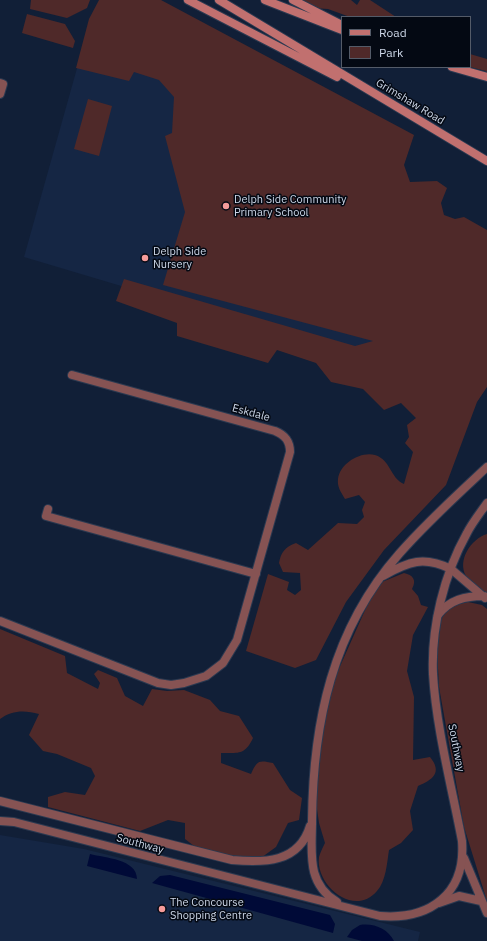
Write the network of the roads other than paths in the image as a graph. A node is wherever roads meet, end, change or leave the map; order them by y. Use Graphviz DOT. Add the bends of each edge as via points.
graph roads {
  1 [pos="188,0"];
  2 [pos="219,0"];
  3 [pos="265,0"];
  4 [pos="294,0"];
  5 [pos="341,25"];
  6 [pos="341,30"];
  7 [pos="456,68"];
  8 [pos="487,77"];
  9 [pos="0,83"];
  10 [pos="0,94"];
  11 [pos="412,116"];
  12 [pos="487,161"];
  13 [pos="72,375"];
  14 [pos="487,467"];
  15 [pos="487,503"];
  16 [pos="48,509"];
  17 [pos="451,569"];
  18 [pos="256,574"];
  19 [pos="379,579"];
  20 [pos="485,598"];
  21 [pos="438,616"];
  22 [pos="0,621"];
  23 [pos="0,801"];
  24 [pos="312,820"];
  25 [pos="0,821"];
  26 [pos="464,858"];
  27 [pos="480,901"];
  28 [pos="437,903"];
  29 [pos="345,907"];
  30 [pos="487,913"];
  1 -- 11 [label="main road"];
  2 -- 11 [label="main road, Grimshaw Road"];
  3 -- 6 [label="main road"];
  4 -- 5 [label="main road"];
  7 -- 8 [label="main road"];
  9 -- 10 [label="street" via="3,84"];
  11 -- 12 [label="main road, Grimshaw Road"];
  13 -- 18 [label="street, Eskdale" via="275,431 285,436 290,452"];
  14 -- 19 [label="street, Southway" via="444,506 398,554"];
  15 -- 17 [label="street, Southway" via="466,534"];
  16 -- 18 [label="street" via="46,516"];
  17 -- 19 [label="street" via="431,561 420,560"];
  17 -- 20 [label="street"];
  17 -- 21 [label="street, Southway"];
  18 -- 22 [label="street, Eskdale" via="231,652 223,663 206,676 184,684 158,683"];
  19 -- 24 [label="street, Southway" via="360,608 334,665 320,721 312,791"];
  20 -- 21 [label="street" via="470,596 457,600 447,605"];
  21 -- 26 [label="street, Southway" via="433,672 436,702"];
  23 -- 24 [label="street, Southway" via="232,860 253,862 274,861 291,853 305,839"];
  24 -- 29 [label="street, Southway" via="312,860 318,885 328,896"];
  25 -- 29 [label="street, Southway" via="14,822"];
  26 -- 27 [label="street"];
  26 -- 28 [label="street, Southway" via="457,880"];
  27 -- 28 [label="street" via="459,896"];
  27 -- 30 [label="street"];
  28 -- 29 [label="street, Southway" via="426,911 397,918"];
}
